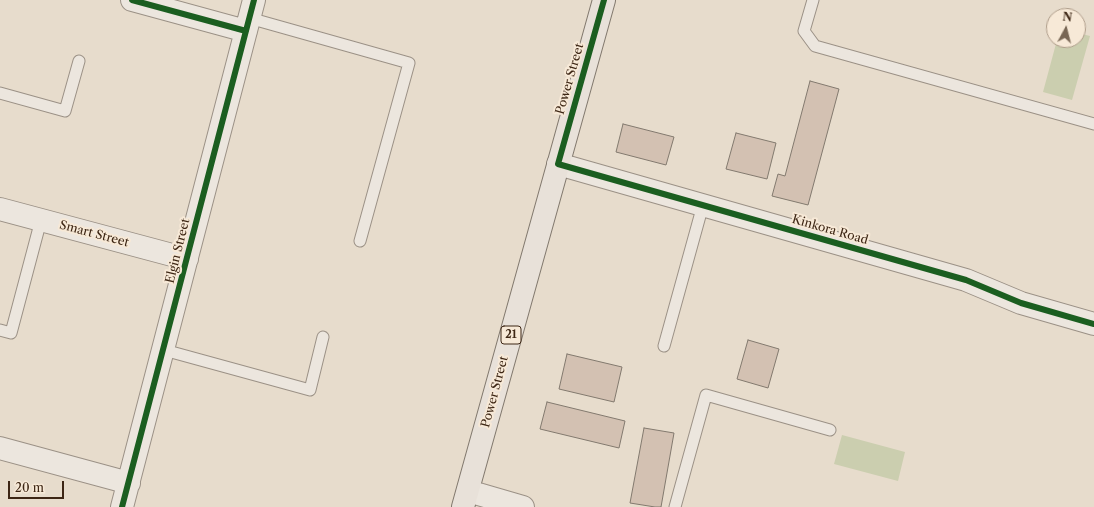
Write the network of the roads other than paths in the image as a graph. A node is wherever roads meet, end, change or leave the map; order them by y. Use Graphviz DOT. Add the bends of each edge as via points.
graph roads {
  1 [pos="132,0"];
  2 [pos="604,0"];
  3 [pos="813,0"];
  4 [pos="249,16"];
  5 [pos="79,62"];
  6 [pos="0,93"];
  7 [pos="1094,124"];
  8 [pos="558,164"];
  9 [pos="703,205"];
  10 [pos="0,209"];
  11 [pos="42,220"];
  12 [pos="360,241"];
  13 [pos="187,260"];
  14 [pos="1094,324"];
  15 [pos="0,330"];
  16 [pos="323,338"];
  17 [pos="664,346"];
  18 [pos="164,350"];
  19 [pos="830,430"];
  20 [pos="0,448"];
  21 [pos="128,483"];
  22 [pos="467,502"];
  23 [pos="122,507"];
  24 [pos="523,507"];
  25 [pos="676,507"];
  1 -- 4 [label="street"];
  2 -- 8 [label="main road, Power Street / 21"];
  3 -- 7 [label="lane" via="804,31 815,46"];
  4 -- 12 [label="lane" via="409,63"];
  4 -- 13 [label="street, Elgin Street"];
  5 -- 6 [label="lane" via="65,111"];
  8 -- 9 [label="street, Kinkora Road"];
  8 -- 22 [label="main road, Power Street / 21"];
  9 -- 14 [label="street, Kinkora Road" via="966,280 1021,303"];
  9 -- 17 [label="lane"];
  10 -- 11 [label="street, Smart Street"];
  11 -- 13 [label="street, Smart Street"];
  11 -- 15 [label="lane" via="11,334"];
  13 -- 18 [label="street, Elgin Street"];
  16 -- 18 [label="lane" via="310,390"];
  18 -- 21 [label="street, Elgin Street"];
  19 -- 25 [label="lane" via="706,395"];
  20 -- 21 [label="street"];
  21 -- 23 [label="street, Elgin Street"];
  22 -- 24 [label="street"];
}
